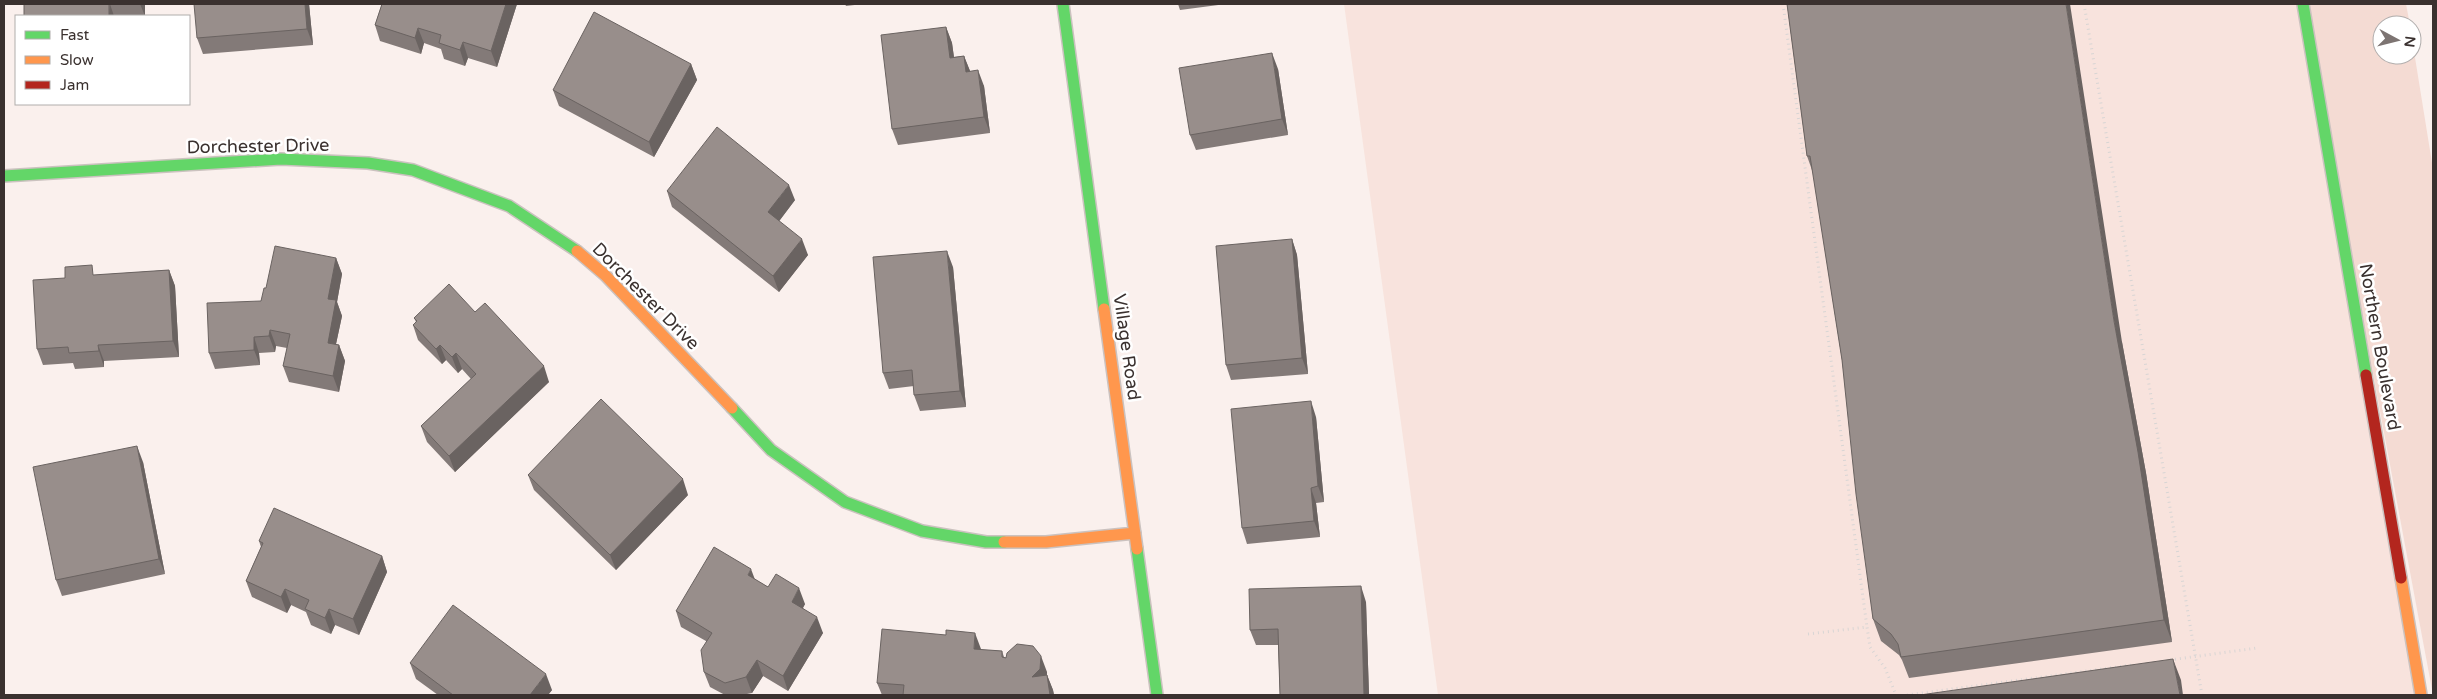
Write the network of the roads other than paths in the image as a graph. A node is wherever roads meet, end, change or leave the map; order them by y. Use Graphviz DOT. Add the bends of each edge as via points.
graph roads {
  1 [pos="1063,4"];
  2 [pos="2303,4"];
  3 [pos="4,176"];
  4 [pos="1135,533"];
  5 [pos="1157,695"];
  6 [pos="2422,695"];
  1 -- 4 [label="street, Village Road"];
  2 -- 6 [label="street, Northern Boulevard"];
  3 -- 4 [label="street, Dorchester Drive" via="280,159 368,163 413,170 509,206 570,245 604,275 771,450 845,502 922,531 986,542 1046,542"];
  4 -- 5 [label="street, Village Road"];
}
